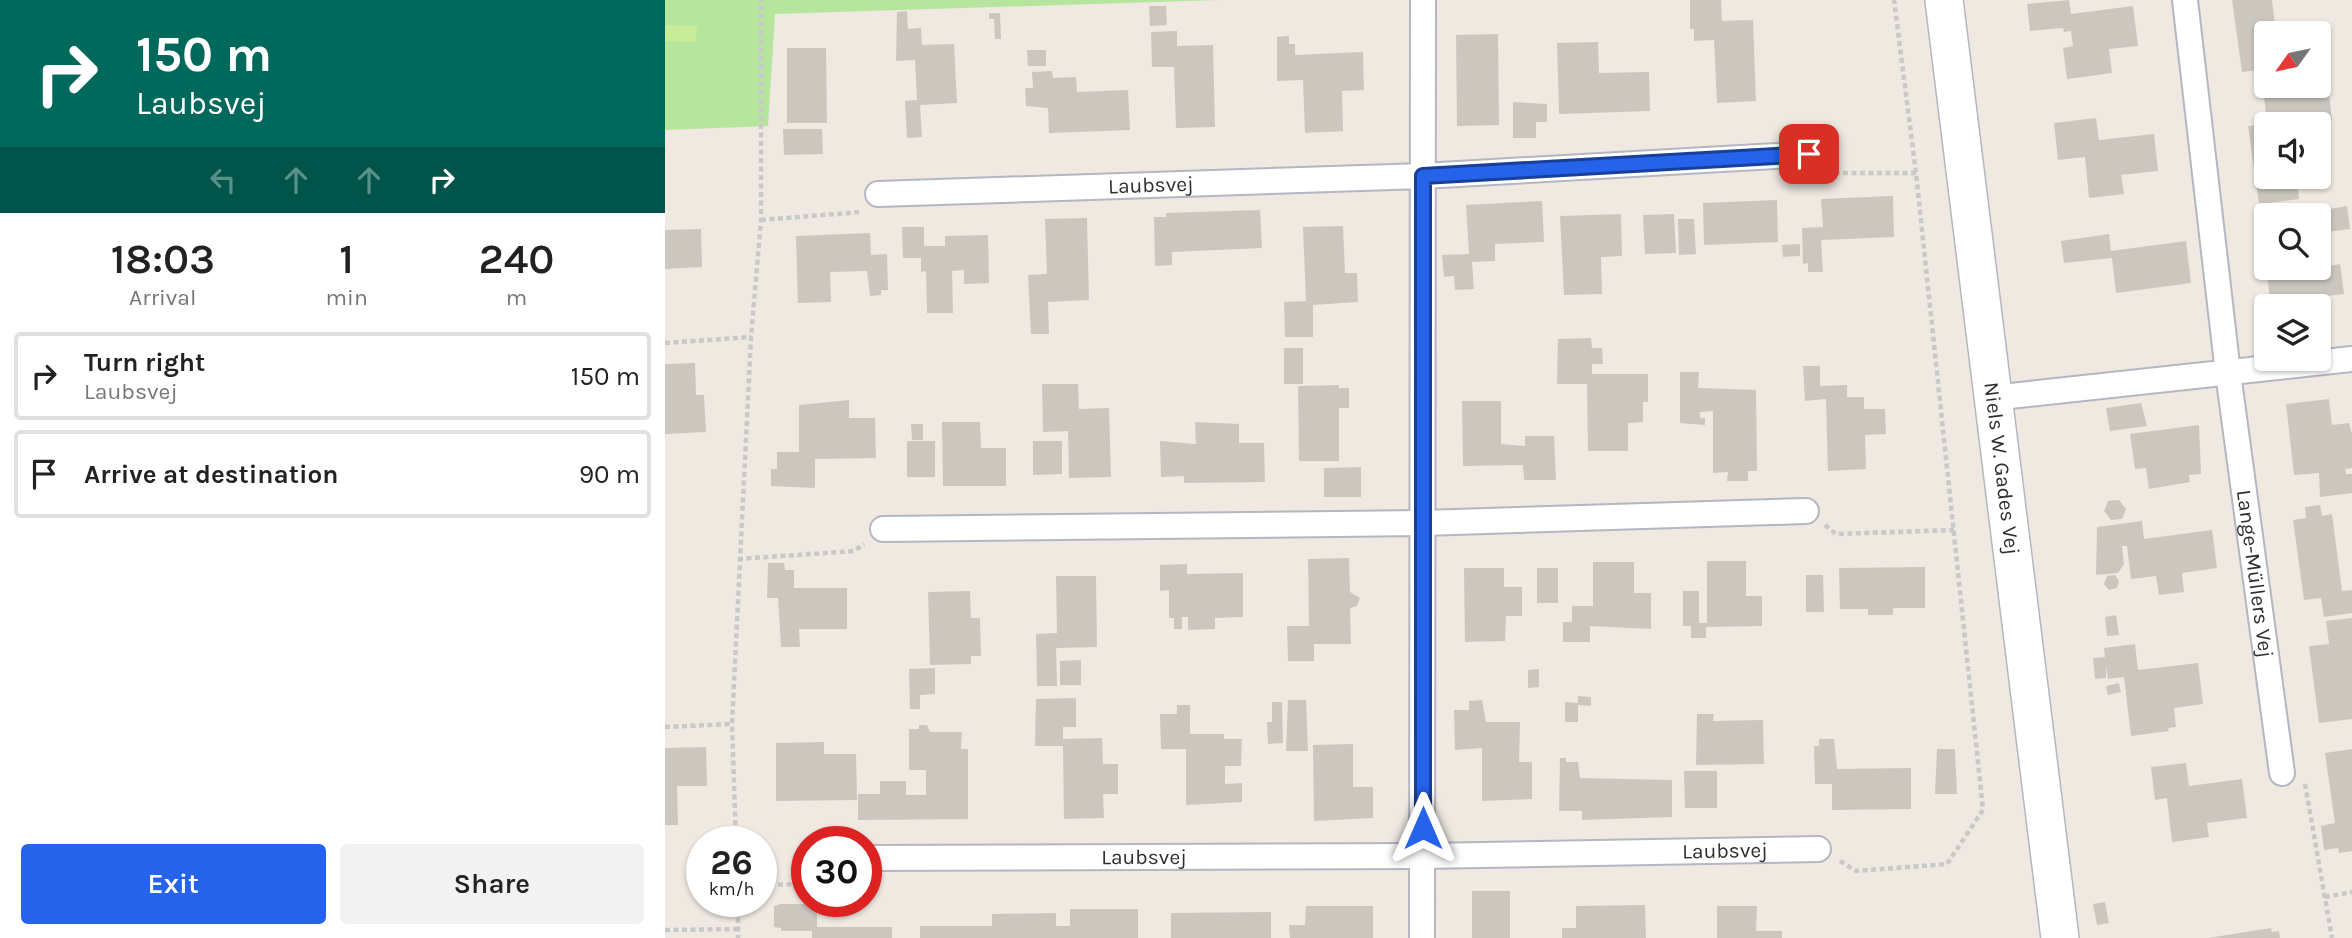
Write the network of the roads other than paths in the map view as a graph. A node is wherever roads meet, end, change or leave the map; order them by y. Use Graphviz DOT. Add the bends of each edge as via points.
graph roads {
  1 [pos="1423,0"];
  2 [pos="1944,0"];
  3 [pos="2185,0"];
  4 [pos="1809,154"];
  5 [pos="1423,176"];
  6 [pos="878,194"];
  7 [pos="2352,359"];
  8 [pos="2228,373"];
  9 [pos="1992,398"];
  10 [pos="1806,510"];
  11 [pos="1423,523"];
  12 [pos="883,530"];
  13 [pos="2282,773"];
  14 [pos="1818,849"];
  15 [pos="1423,856"];
  16 [pos="882,858"];
  17 [pos="1422,938"];
  18 [pos="2060,938"];
  1 -- 5 [label="street"];
  2 -- 9 [label="street, Niels W. Gades Vej"];
  3 -- 8 [label="street, Lange-Müllers Vej"];
  4 -- 5 [label="street, Laubsvej"];
  5 -- 6 [label="street, Laubsvej"];
  5 -- 11 [label="street"];
  7 -- 8 [label="street"];
  8 -- 9 [label="street"];
  8 -- 13 [label="street, Lange-Müllers Vej"];
  9 -- 18 [label="street, Niels W. Gades Vej"];
  10 -- 11 [label="street"];
  11 -- 12 [label="street"];
  11 -- 15 [label="street"];
  14 -- 15 [label="street, Laubsvej"];
  15 -- 16 [label="street, Laubsvej"];
  15 -- 17 [label="street"];
}
